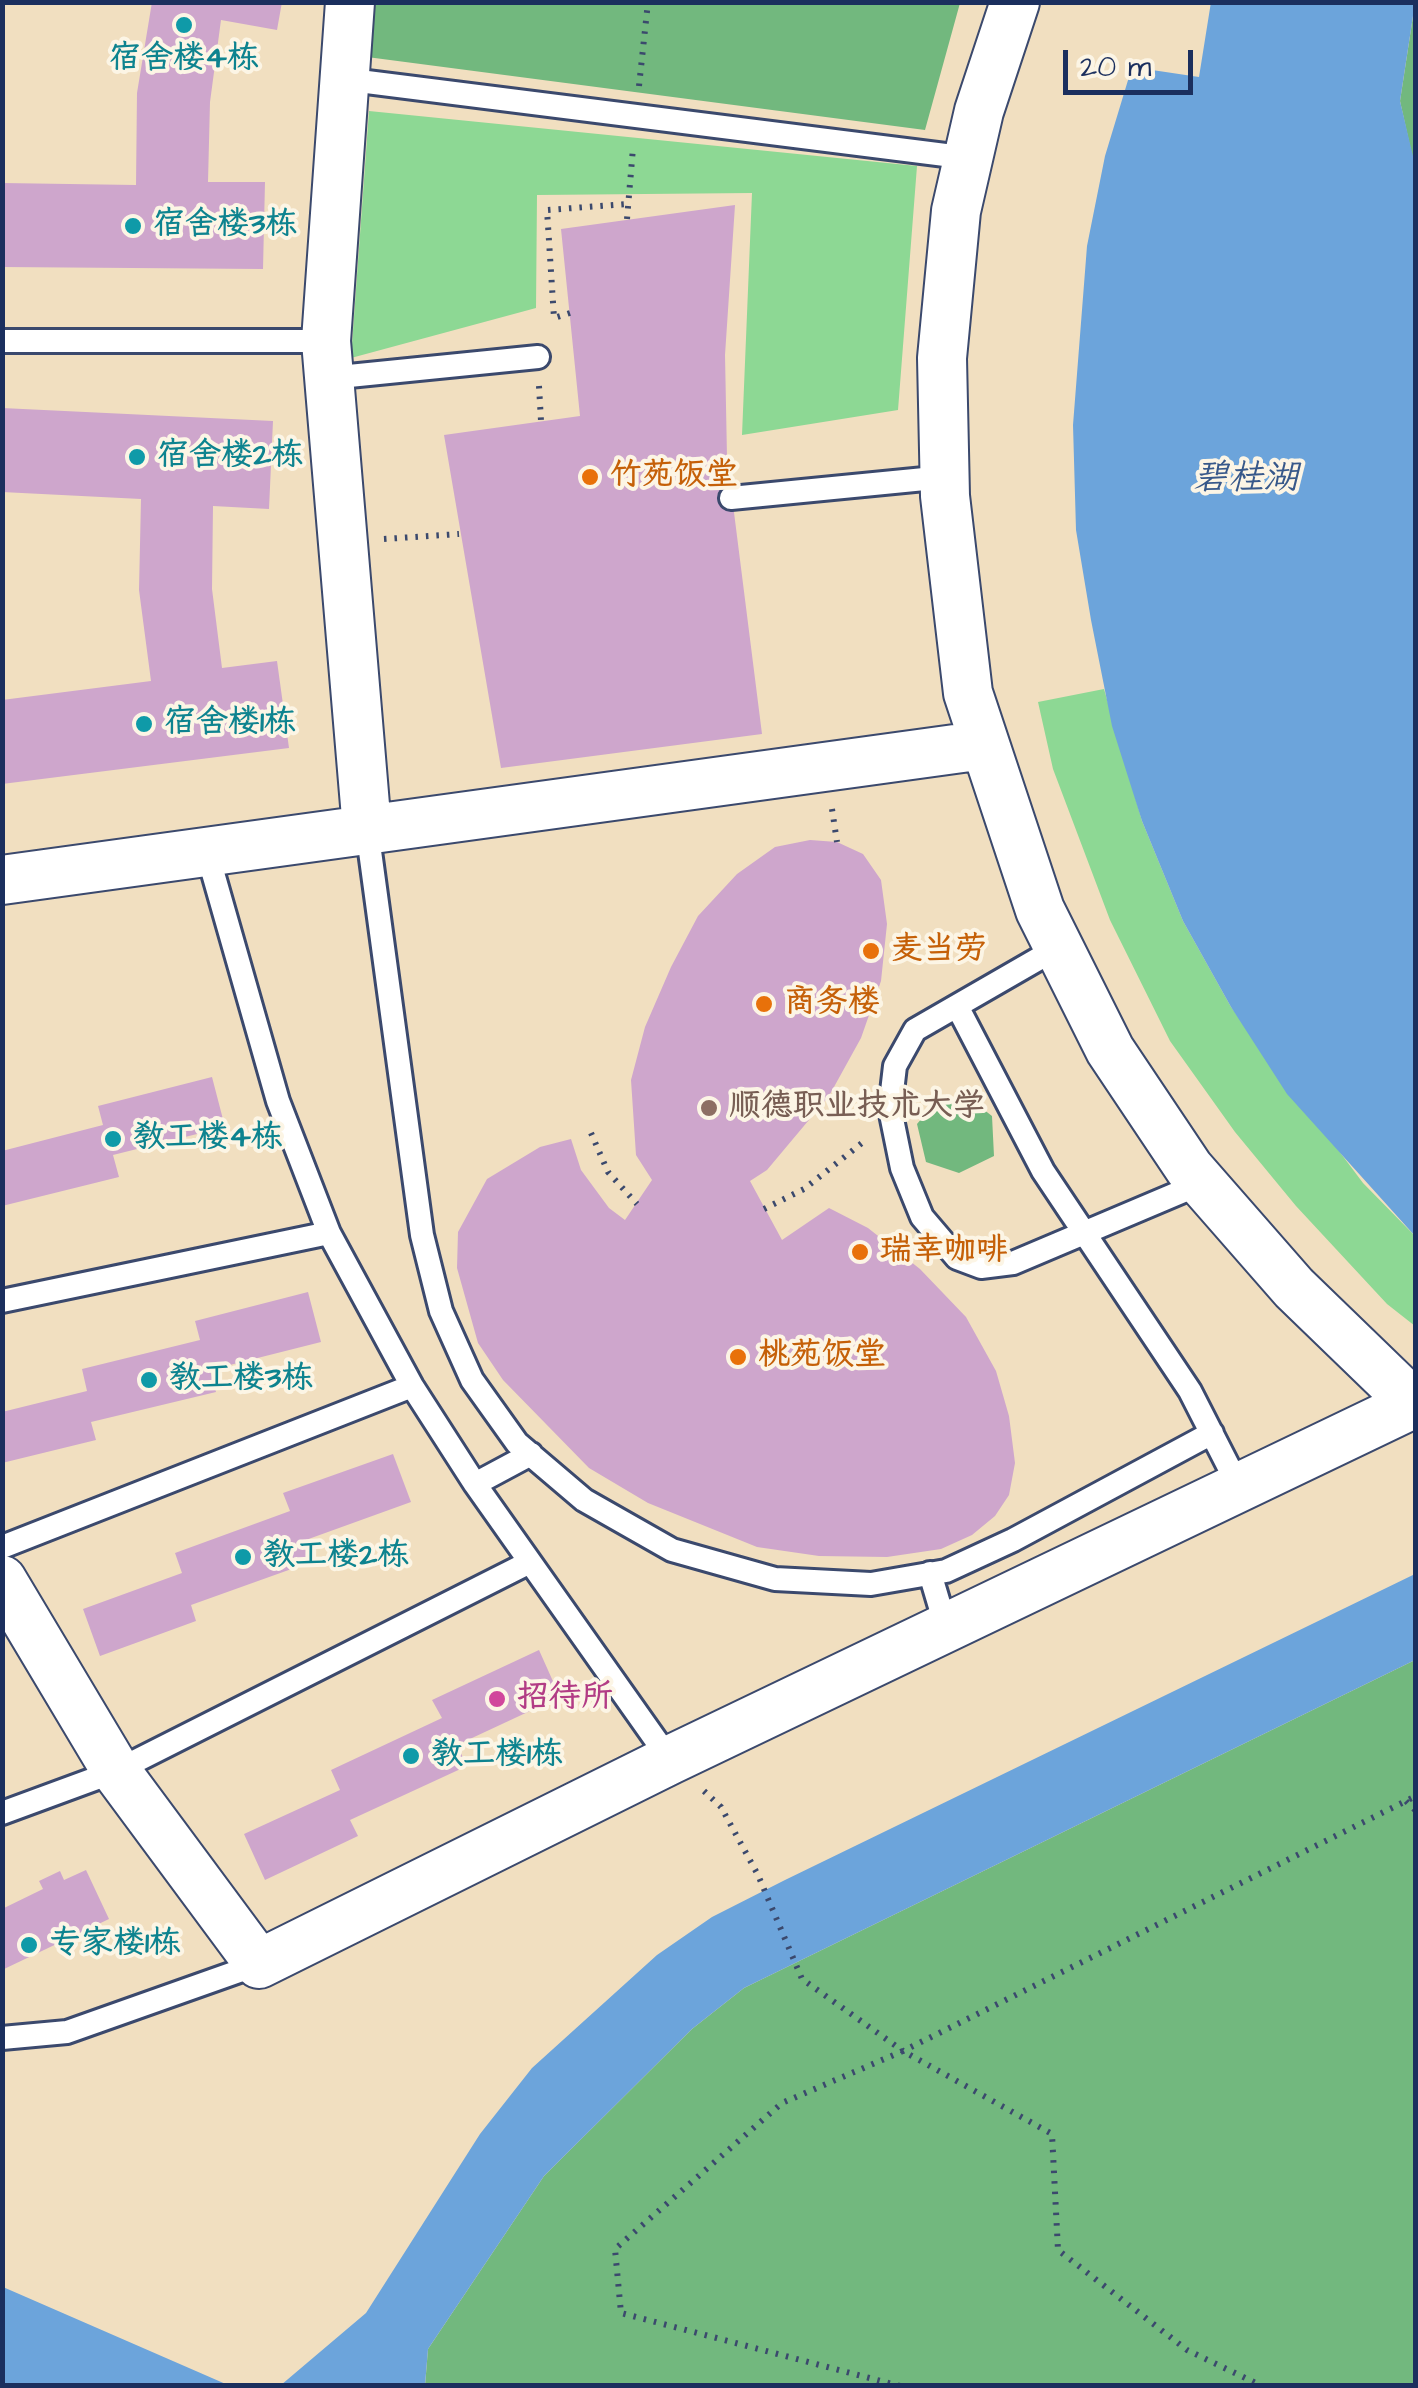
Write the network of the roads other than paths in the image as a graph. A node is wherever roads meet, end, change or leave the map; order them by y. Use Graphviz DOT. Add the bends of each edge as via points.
graph roads {
  1 [pos="350,2"];
  2 [pos="1016,2"];
  3 [pos="343,79"];
  4 [pos="969,158"];
  5 [pos="2,341"];
  6 [pos="538,357"];
  7 [pos="328,360"];
  8 [pos="945,477"];
  9 [pos="731,498"];
  10 [pos="984,745"];
  11 [pos="367,829"];
  12 [pos="208,852"];
  13 [pos="2,880"];
  14 [pos="1059,947"];
  15 [pos="957,1006"];
  16 [pos="1202,1183"];
  17 [pos="1085,1232"];
  18 [pos="329,1233"];
  19 [pos="2,1301"];
  20 [pos="412,1386"];
  21 [pos="1414,1405"];
  22 [pos="1212,1433"];
  23 [pos="531,1454"];
  24 [pos="474,1484"];
  25 [pos="1239,1487"];
  26 [pos="2,1547"];
  27 [pos="528,1563"];
  28 [pos="930,1573"];
  29 [pos="2,1580"];
  30 [pos="946,1627"];
  31 [pos="670,1760"];
  32 [pos="116,1771"];
  33 [pos="2,1813"];
  34 [pos="259,1964"];
  35 [pos="2,2038"];
  1 -- 3 [label="street"];
  2 -- 4 [label="street"];
  3 -- 4 [label="lane"];
  3 -- 7 [label="street"];
  4 -- 8 [label="street" via="956,211 942,358"];
  5 -- 7 [label="lane"];
  6 -- 7 [label="lane"];
  7 -- 11 [label="street"];
  8 -- 9 [label="lane"];
  8 -- 10 [label="street" via="968,693"];
  10 -- 11 [label="street"];
  10 -- 14 [label="street"];
  11 -- 12 [label="street"];
  11 -- 23 [label="lane" via="419,1216 441,1311 472,1380"];
  12 -- 13 [label="street"];
  12 -- 18 [label="lane" via="278,1101"];
  14 -- 15 [label="lane"];
  14 -- 16 [label="street" via="1110,1050"];
  15 -- 17 [label="lane" via="1043,1171"];
  15 -- 17 [label="lane" via="915,1030 895,1066 890,1109 902,1168 922,1217 958,1258 981,1267 1013,1262"];
  16 -- 17 [label="lane"];
  16 -- 21 [label="street" via="1294,1288"];
  17 -- 22 [label="lane"];
  18 -- 19 [label="lane"];
  18 -- 20 [label="lane"];
  20 -- 24 [label="lane"];
  20 -- 26 [label="lane"];
  21 -- 25 [label="street"];
  22 -- 25 [label="lane"];
  22 -- 28 [label="lane" via="1013,1540"];
  23 -- 24 [label="lane"];
  23 -- 28 [label="lane" via="584,1500 672,1550 775,1578 872,1584"];
  24 -- 27 [label="lane"];
  25 -- 30 [label="street"];
  27 -- 31 [label="lane"];
  27 -- 32 [label="lane"];
  28 -- 30 [label="lane"];
  29 -- 32 [label="street"];
  30 -- 31 [label="street"];
  31 -- 34 [label="street"];
  32 -- 33 [label="lane"];
  32 -- 34 [label="street"];
  34 -- 35 [label="lane" via="66,2032"];
}
